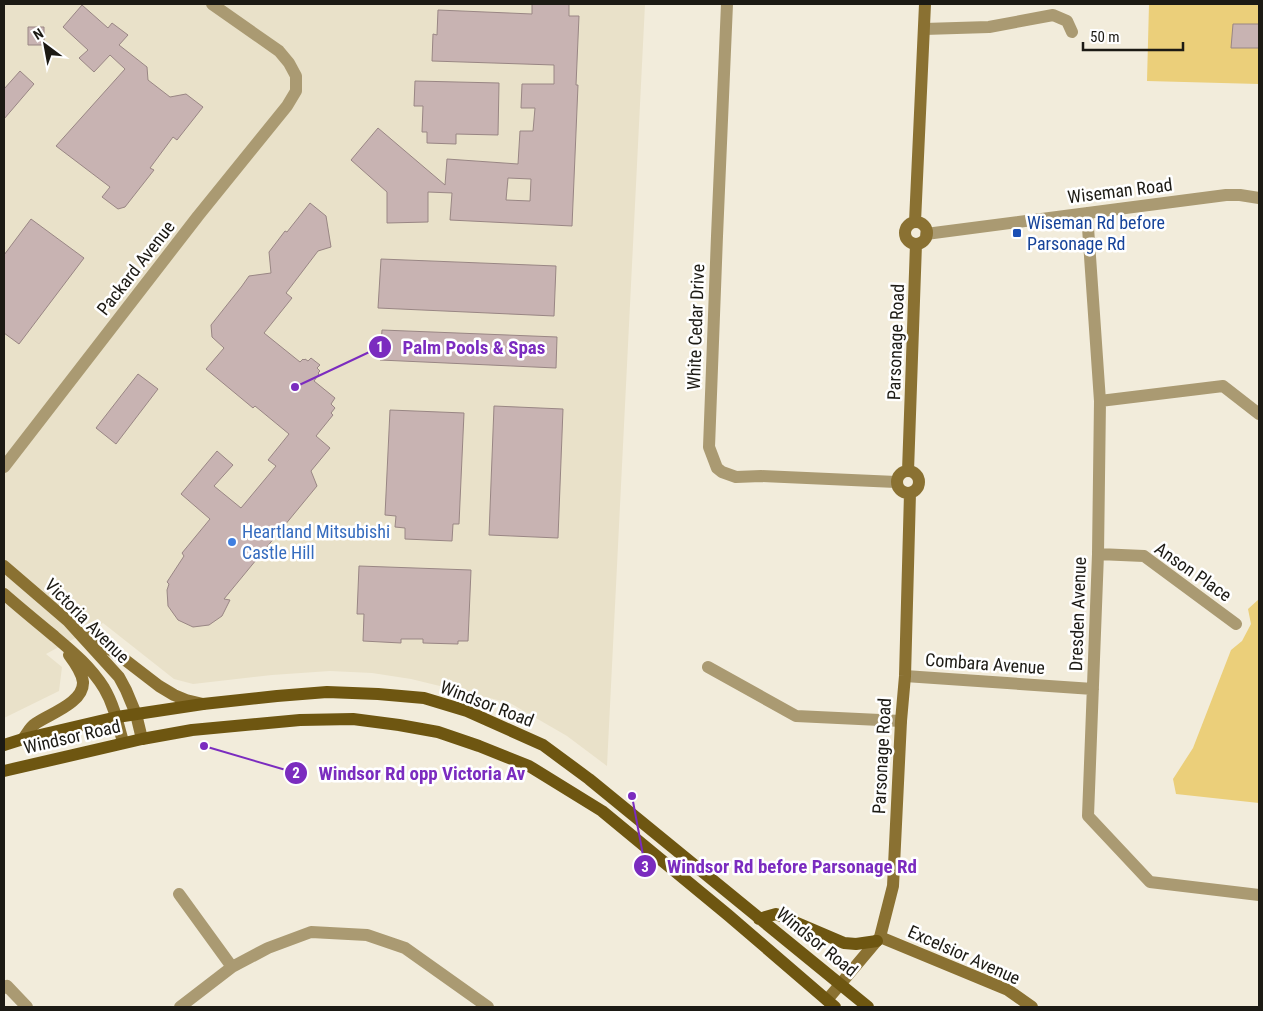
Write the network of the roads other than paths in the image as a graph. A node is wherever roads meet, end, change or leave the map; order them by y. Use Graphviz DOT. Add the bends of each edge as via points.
graph roads {
  1 [pos="212,4"];
  2 [pos="727,4"];
  3 [pos="925,4"];
  4 [pos="924,29"];
  5 [pos="1072,32"];
  6 [pos="1259,198"];
  7 [pos="1087,213"];
  8 [pos="916,222"];
  9 [pos="926,234"];
  10 [pos="916,244"];
  11 [pos="1100,401"];
  12 [pos="1259,414"];
  13 [pos="4,467"];
  14 [pos="908,471"];
  15 [pos="896,482"];
  16 [pos="910,493"];
  17 [pos="1098,554"];
  18 [pos="4,566"];
  19 [pos="4,594"];
  20 [pos="68,622"];
  21 [pos="1236,624"];
  22 [pos="61,642"];
  23 [pos="708,667"];
  24 [pos="905,676"];
  25 [pos="1093,689"];
  26 [pos="203,704"];
  27 [pos="136,714"];
  28 [pos="117,717"];
  29 [pos="901,721"];
  30 [pos="23,739"];
  31 [pos="142,739"];
  32 [pos="123,742"];
  33 [pos="4,744"];
  34 [pos="4,771"];
  35 [pos="179,894"];
  36 [pos="1259,895"];
  37 [pos="759,919"];
  38 [pos="879,939"];
  39 [pos="232,967"];
  40 [pos="840,983"];
  41 [pos="4,988"];
  42 [pos="831,1004"];
  43 [pos="26,1007"];
  44 [pos="180,1007"];
  45 [pos="488,1007"];
  46 [pos="868,1007"];
  47 [pos="1032,1007"];
  1 -- 13 [label="street, Packard Avenue" via="279,51 296,76 296,91"];
  2 -- 15 [label="street, White Cedar Drive" via="709,446 717,468 736,477"];
  3 -- 4 [label="street"];
  4 -- 5 [label="street" via="989,27 1053,15 1067,21"];
  4 -- 8 [label="street"];
  6 -- 7 [label="street, Wiseman Road" via="1226,195"];
  7 -- 9 [label="street, Wiseman Road"];
  7 -- 11 [label="street, Dresden Avenue"];
  8 -- 9 [label="street" via="922,224"];
  8 -- 10 [label="street" via="909,225 905,235"];
  9 -- 10 [label="street" via="922,242"];
  10 -- 14 [label="street, Parsonage Road"];
  11 -- 12 [label="street" via="1223,386"];
  11 -- 17 [label="street, Dresden Avenue"];
  14 -- 15 [label="street" via="900,474"];
  14 -- 16 [label="street" via="917,476 919,482"];
  15 -- 16 [label="street" via="900,491"];
  16 -- 24 [label="street, Parsonage Road"];
  17 -- 21 [label="street, Anson Place" via="1144,556"];
  17 -- 25 [label="street, Dresden Avenue"];
  18 -- 20 [label="street, Victoria Avenue"];
  19 -- 22 [label="street, Victoria Avenue"];
  20 -- 26 [label="street" via="159,686 186,700"];
  20 -- 27 [label="street, Victoria Avenue" via="119,678"];
  22 -- 28 [label="street, Victoria Avenue" via="95,674"];
  22 -- 30 [label="street" via="80,672 83,689 68,705 34,724"];
  23 -- 29 [label="street" via="796,716"];
  24 -- 25 [label="street, Combara Avenue"];
  24 -- 29 [label="street, Parsonage Road"];
  25 -- 36 [label="street, Dresden Avenue" via="1088,816 1150,882"];
  26 -- 27 [label="main road, Windsor Road"];
  26 -- 37 [label="main road, Windsor Road" via="326,692 424,698 467,711 543,745 597,784"];
  27 -- 28 [label="main road, Windsor Road"];
  27 -- 31 [label="street, Victoria Avenue"];
  28 -- 30 [label="main road, Windsor Road"];
  28 -- 32 [label="street, Victoria Avenue"];
  29 -- 38 [label="street, Parsonage Road" via="893,886"];
  30 -- 33 [label="main road, Windsor Road"];
  31 -- 32 [label="main road, Windsor Road"];
  31 -- 42 [label="main road, Windsor Road" via="239,725 353,719 438,732 479,746 529,766 602,811"];
  32 -- 34 [label="main road, Windsor Road"];
  35 -- 39 [label="street"];
  37 -- 38 [label="main road" via="776,914 844,943"];
  37 -- 40 [label="main road, Windsor Road"];
  38 -- 40 [label="street, Parsonage Road"];
  38 -- 47 [label="street, Excelsior Avenue" via="1008,990"];
  39 -- 44 [label="street"];
  39 -- 45 [label="street" via="268,948 311,932 367,935 405,948"];
  40 -- 42 [label="street, Parsonage Road"];
  40 -- 46 [label="main road, Windsor Road"];
  41 -- 43 [label="street" via="7,986"];
}
